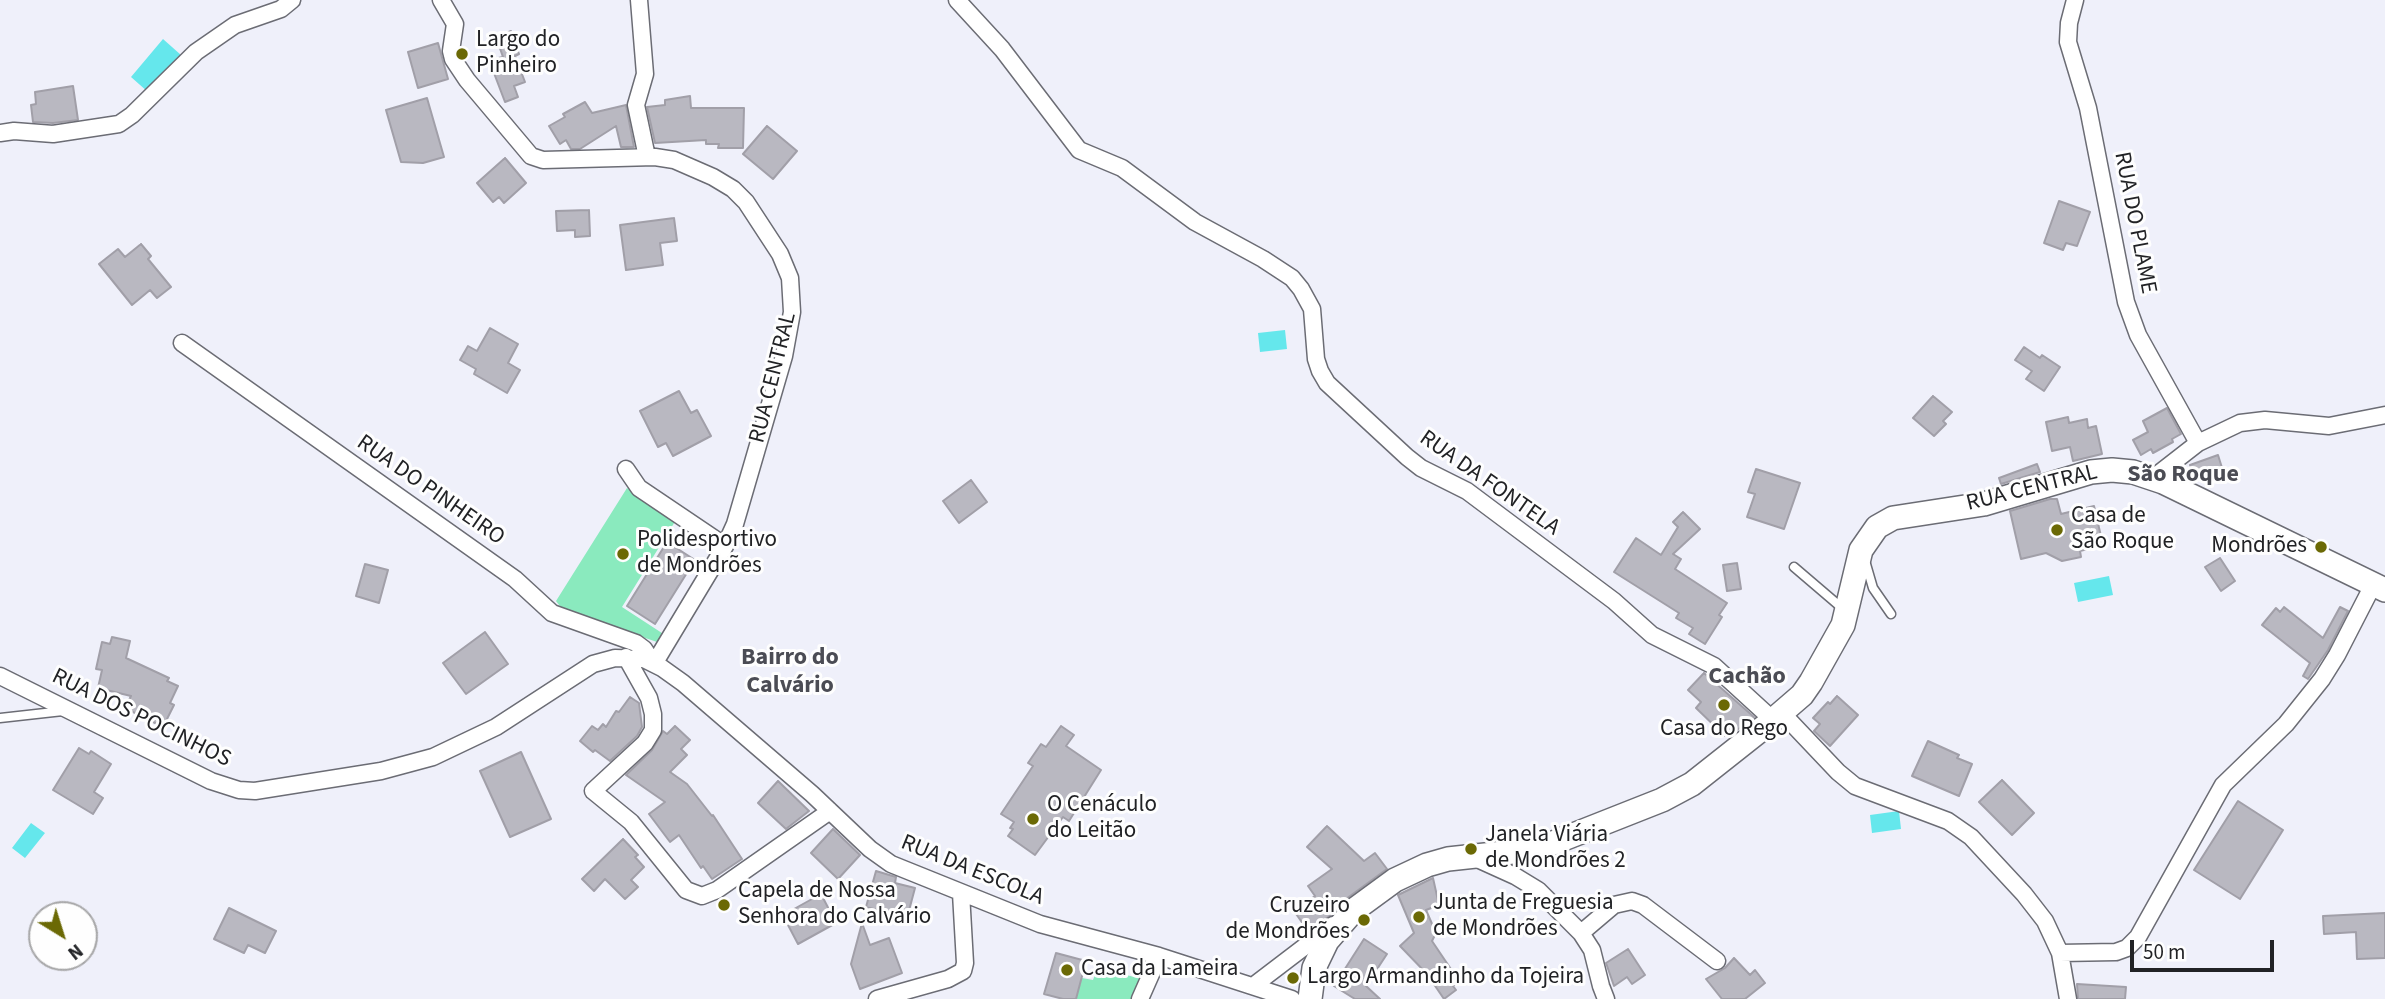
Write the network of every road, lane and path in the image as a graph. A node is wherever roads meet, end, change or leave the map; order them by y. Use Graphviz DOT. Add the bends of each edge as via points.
graph roads {
  1 [pos="292,0"];
  2 [pos="442,0"];
  3 [pos="639,0"];
  4 [pos="957,0"];
  5 [pos="2074,0"];
  6 [pos="4,133"];
  7 [pos="647,157"];
  8 [pos="182,343"];
  9 [pos="2385,415"];
  10 [pos="2198,443"];
  11 [pos="626,469"];
  12 [pos="2153,478"];
  13 [pos="1864,544"];
  14 [pos="725,546"];
  15 [pos="1794,566"];
  16 [pos="2379,587"];
  17 [pos="1847,612"];
  18 [pos="1891,614"];
  19 [pos="626,657"];
  20 [pos="654,664"];
  21 [pos="0,676"];
  22 [pos="69,710"];
  23 [pos="1778,717"];
  24 [pos="0,718"];
  25 [pos="830,811"];
  26 [pos="1471,856"];
  27 [pos="961,892"];
  28 [pos="1363,903"];
  29 [pos="1581,933"];
  30 [pos="2060,953"];
  31 [pos="1159,956"];
  32 [pos="1717,961"];
  33 [pos="1253,986"];
  34 [pos="877,999"];
  35 [pos="1140,999"];
  36 [pos="1292,999"];
  37 [pos="1310,999"];
  38 [pos="1606,999"];
  39 [pos="2068,999"];
  1 -- 6 [label="street" via="281,9 235,25 196,51 119,124 53,134"];
  2 -- 7 [label="street, RUA CENTRAL" via="456,24 453,59 531,156 543,160"];
  3 -- 7 [label="street" via="645,74 636,110"];
  4 -- 23 [label="street, RUA DA FONTELA" via="1002,49 1079,150 1122,169 1195,222 1292,278 1312,309 1317,359 1327,383 1408,457 1467,491 1652,635 1714,666"];
  5 -- 10 [label="street, RUA DO PLAME" via="2068,42 2090,115 2126,302 2141,341"];
  7 -- 14 [label="street, RUA CENTRAL" via="683,163 740,195 780,254 790,278 792,312 784,356"];
  8 -- 20 [label="street, RUA DO PINHEIRO" via="515,579 552,612 640,646"];
  9 -- 10 [label="street" via="2329,426 2249,421"];
  10 -- 12 [label="street"];
  11 -- 14 [label="street" via="639,488"];
  12 -- 13 [label="main road, RUA CENTRAL" via="2123,470 2081,474 1984,504 1899,516 1877,527"];
  12 -- 16 [label="main road, RUA CENTRAL"];
  13 -- 17 [label="main road"];
  13 -- 18 [label="lane" via="1869,580"];
  14 -- 20 [label="street, RUA CENTRAL"];
  15 -- 17 [label="lane"];
  16 -- 30 [label="street" via="2322,678 2286,724 2223,785 2138,937 2116,952"];
  17 -- 23 [label="main road" via="1807,688"];
  19 -- 20 [label="street, RUA DOS POCINHOS"];
  19 -- 22 [label="street, RUA DOS POCINHOS" via="583,669 496,727 433,757 367,774 255,791 211,781"];
  19 -- 25 [label="street" via="649,698 653,730 593,792 631,822 687,890 702,896 718,890"];
  20 -- 25 [label="street, RUA DA ESCOLA" via="683,683"];
  21 -- 22 [label="street, RUA DOS POCINHOS"];
  22 -- 24 [label="lane"];
  23 -- 26 [label="main road" via="1673,796 1548,845"];
  23 -- 30 [label="street, RUA DA FONTELA" via="1856,786 1966,832 2030,900"];
  25 -- 27 [label="street, RUA DA ESCOLA" via="884,860"];
  26 -- 28 [label="main road" via="1416,869"];
  26 -- 29 [label="street" via="1538,890"];
  27 -- 31 [label="street, RUA DA ESCOLA" via="1041,924"];
  27 -- 34 [label="street" via="963,971"];
  28 -- 33 [label="street"];
  28 -- 37 [label="main road" via="1326,941 1314,968"];
  29 -- 32 [label="street" via="1614,905 1632,901"];
  29 -- 38 [label="street" via="1592,950"];
  30 -- 39 [label="street, RUA DA FONTELA"];
  31 -- 33 [label="street, RUA DA ESCOLA"];
  31 -- 35 [label="street"];
  33 -- 36 [label="street"];
}
